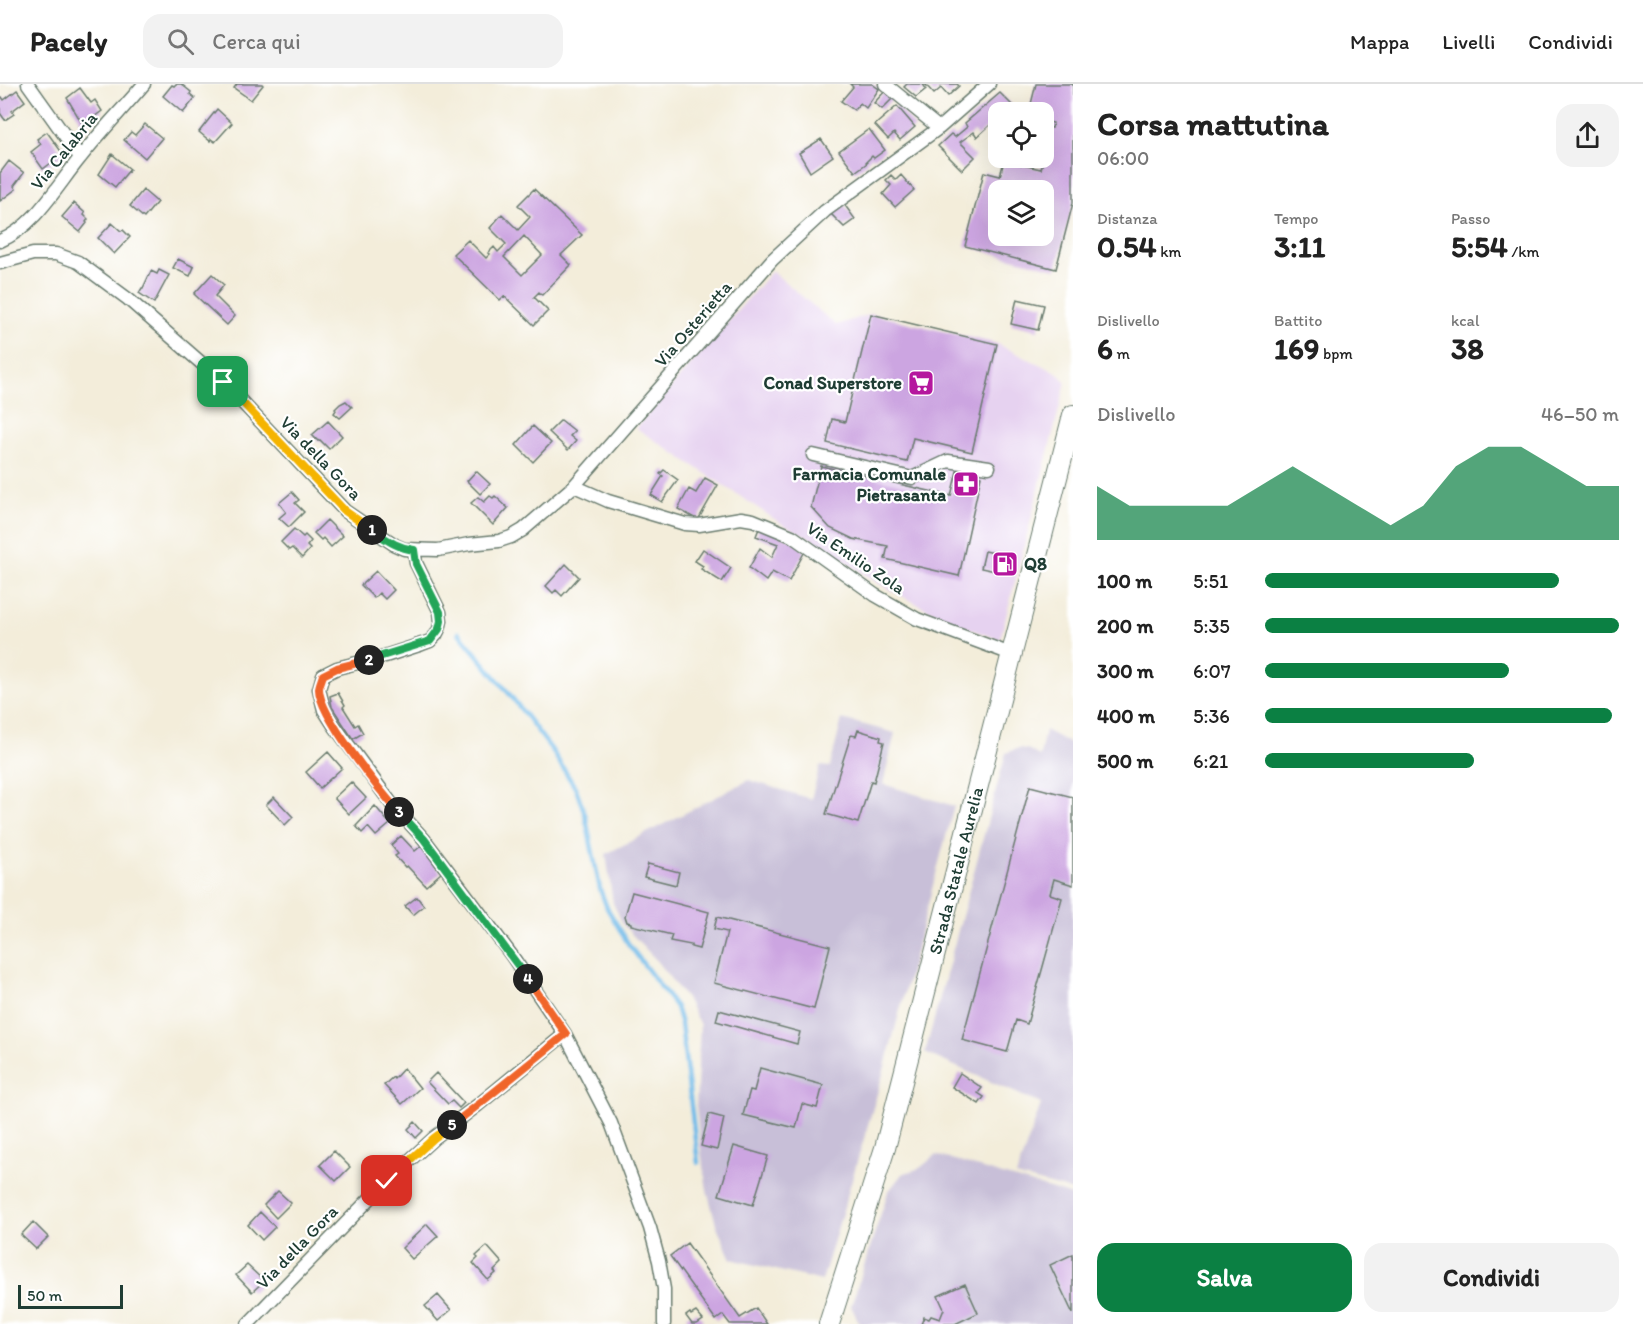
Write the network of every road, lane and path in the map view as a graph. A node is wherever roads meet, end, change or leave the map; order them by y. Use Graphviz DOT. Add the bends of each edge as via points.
graph roads {
  1 [pos="28,84"];
  2 [pos="144,84"];
  3 [pos="885,84"];
  4 [pos="989,84"];
  5 [pos="939,128"];
  6 [pos="80,157"];
  7 [pos="4,239"];
  8 [pos="16,258"];
  9 [pos="0,263"];
  10 [pos="1073,415"];
  11 [pos="813,455"];
  12 [pos="989,467"];
  13 [pos="574,486"];
  14 [pos="414,550"];
  15 [pos="1011,654"];
  16 [pos="566,1034"];
  17 [pos="248,1324"];
  18 [pos="664,1324"];
  19 [pos="829,1324"];
  1 -- 6 [label="street"];
  2 -- 6 [label="street, Via Calabria"];
  3 -- 5 [label="street"];
  4 -- 5 [label="street, Via Osterietta"];
  5 -- 13 [label="street, Via Osterietta" via="825,211 772,260"];
  6 -- 7 [label="street, Via Calabria" via="39,211"];
  7 -- 8 [label="street, Via Calabria"];
  8 -- 9 [label="street, Via della Gora"];
  8 -- 14 [label="street, Via della Gora" via="56,254 96,274 223,382 345,511 395,545"];
  10 -- 15 [label="main road, Strada Statale Aurelia"];
  11 -- 12 [label="street" via="912,478 948,461"];
  13 -- 14 [label="street, Via Osterietta" via="512,537 438,550"];
  13 -- 15 [label="street, Via Emilio Zola" via="685,525 753,520 792,536 875,595 917,619"];
  14 -- 16 [label="street" via="416,564 440,612 439,629 430,641 323,675 319,689 324,710"];
  15 -- 19 [label="main road, Strada Statale Aurelia" via="885,1148"];
  16 -- 17 [label="street, Via della Gora" via="434,1138"];
  16 -- 18 [label="street" via="611,1123 650,1228 664,1289"];
}
